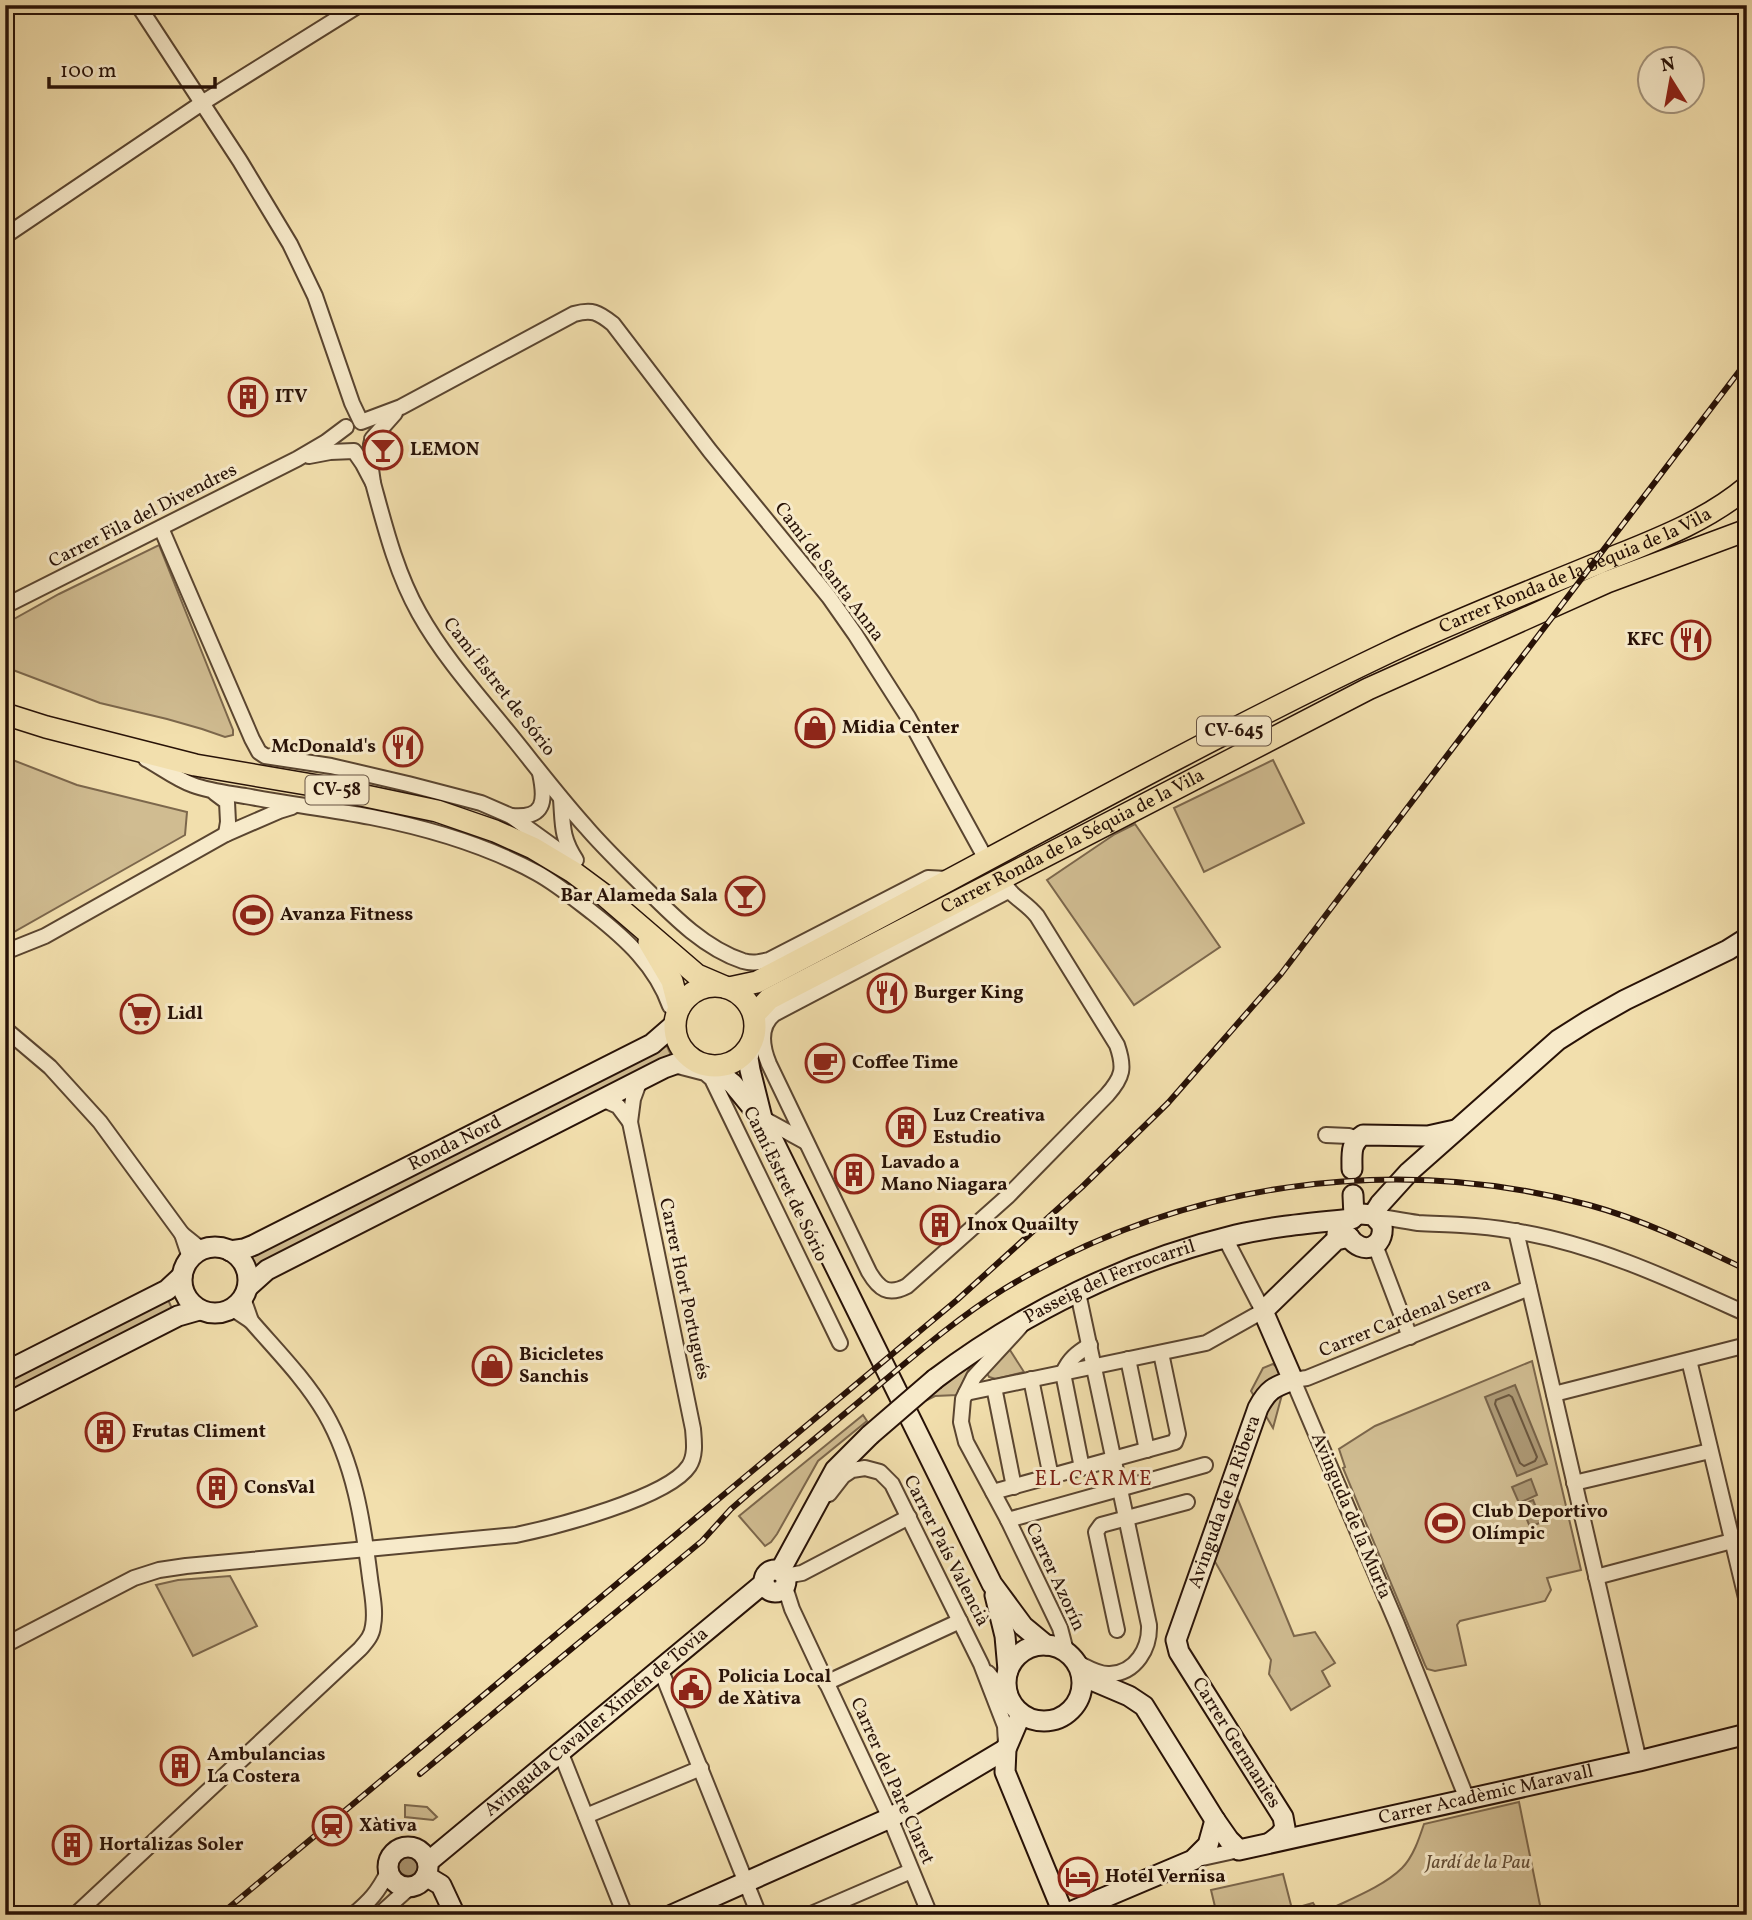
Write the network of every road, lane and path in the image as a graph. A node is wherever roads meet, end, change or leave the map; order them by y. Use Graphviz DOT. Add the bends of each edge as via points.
graph roads {
  1 [pos="138,5"];
  2 [pos="359,5"];
  3 [pos="202,103"];
  4 [pos="5,236"];
  5 [pos="612,324"];
  6 [pos="401,407"];
  7 [pos="353,424"];
  8 [pos="372,442"];
  9 [pos="354,451"];
  10 [pos="297,459"];
  11 [pos="373,483"];
  12 [pos="1747,487"];
  13 [pos="161,528"];
  14 [pos="1747,530"];
  15 [pos="5,606"];
  16 [pos="5,714"];
  17 [pos="126,748"];
  18 [pos="540,772"];
  19 [pos="212,790"];
  20 [pos="561,799"];
  21 [pos="297,806"];
  22 [pos="511,817"];
  23 [pos="586,827"];
  24 [pos="226,834"];
  25 [pos="575,858"];
  26 [pos="987,862"];
  27 [pos="953,880"];
  28 [pos="1004,885"];
  29 [pos="643,886"];
  30 [pos="641,928"];
  31 [pos="1747,938"];
  32 [pos="659,942"];
  33 [pos="1737,949"];
  34 [pos="5,952"];
  35 [pos="797,985"];
  36 [pos="727,988"];
  37 [pos="821,990"];
  38 [pos="762,1016"];
  39 [pos="677,1018"];
  40 [pos="5,1028"];
  41 [pos="751,1042"];
  42 [pos="692,1062"];
  43 [pos="640,1080"];
  44 [pos="602,1100"];
  45 [pos="764,1121"];
  46 [pos="630,1122"];
  47 [pos="1460,1129"];
  48 [pos="1326,1135"];
  49 [pos="1428,1136"];
  50 [pos="1356,1139"];
  51 [pos="806,1142"];
  52 [pos="1352,1168"];
  53 [pos="1409,1172"];
  54 [pos="1353,1195"];
  55 [pos="1361,1221"];
  56 [pos="1419,1223"];
  57 [pos="1517,1231"];
  58 [pos="1225,1238"];
  59 [pos="1378,1241"];
  60 [pos="230,1251"];
  61 [pos="191,1261"];
  62 [pos="1529,1288"];
  63 [pos="1078,1293"];
  64 [pos="241,1298"];
  65 [pos="200,1310"];
  66 [pos="1263,1311"];
  67 [pos="1745,1314"];
  68 [pos="1027,1318"];
  69 [pos="1410,1337"];
  70 [pos="840,1343"];
  71 [pos="1090,1345"];
  72 [pos="1747,1345"];
  73 [pos="1161,1353"];
  74 [pos="1128,1359"];
  75 [pos="1689,1360"];
  76 [pos="1094,1367"];
  77 [pos="5,1372"];
  78 [pos="1063,1373"];
  79 [pos="1031,1379"];
  80 [pos="1293,1380"];
  81 [pos="994,1387"];
  82 [pos="966,1393"];
  83 [pos="1554,1394"];
  84 [pos="5,1404"];
  85 [pos="870,1435"];
  86 [pos="1147,1450"];
  87 [pos="1710,1451"];
  88 [pos="1114,1459"];
  89 [pos="1205,1465"];
  90 [pos="866,1468"];
  91 [pos="1082,1468"];
  92 [pos="1051,1477"];
  93 [pos="1574,1483"];
  94 [pos="1014,1487"];
  95 [pos="1120,1489"];
  96 [pos="993,1492"];
  97 [pos="1187,1502"];
  98 [pos="812,1513"];
  99 [pos="909,1517"];
  100 [pos="1127,1518"];
  101 [pos="1007,1520"];
  102 [pos="1732,1541"];
  103 [pos="367,1550"];
  104 [pos="1596,1577"];
  105 [pos="778,1579"];
  106 [pos="992,1584"];
  107 [pos="1747,1602"];
  108 [pos="960,1621"];
  109 [pos="1116,1630"];
  110 [pos="1176,1640"];
  111 [pos="1046,1644"];
  112 [pos="5,1645"];
  113 [pos="981,1664"];
  114 [pos="1075,1664"];
  115 [pos="660,1668"];
  116 [pos="1008,1670"];
  117 [pos="826,1683"];
  118 [pos="1006,1691"];
  119 [pos="1021,1714"];
  120 [pos="1747,1734"];
  121 [pos="1006,1749"];
  122 [pos="560,1751"];
  123 [pos="1639,1761"];
  124 [pos="701,1768"];
  125 [pos="1467,1799"];
  126 [pos="586,1816"];
  127 [pos="890,1818"];
  128 [pos="1215,1820"];
  129 [pos="1271,1842"];
  130 [pos="1234,1845"];
  131 [pos="1193,1860"];
  132 [pos="427,1869"];
  133 [pos="911,1871"];
  134 [pos="388,1872"];
  135 [pos="746,1882"];
  136 [pos="410,1888"];
  137 [pos="75,1915"];
  138 [pos="353,1915"];
  139 [pos="379,1915"];
  140 [pos="455,1915"];
  141 [pos="625,1915"];
  142 [pos="672,1915"];
  143 [pos="760,1915"];
  144 [pos="809,1915"];
  145 [pos="930,1915"];
  146 [pos="1064,1915"];
  1 -- 3 [label="street"];
  2 -- 3 [label="street"];
  3 -- 4 [label="street"];
  3 -- 7 [label="street" via="307,278 352,403"];
  5 -- 6 [label="street, Carrer Fila del Divendres" via="593,312 574,314"];
  5 -- 26 [label="street, Camí de Santa Anna" via="855,634 918,734"];
  6 -- 7 [label="street, Carrer Fila del Divendres"];
  6 -- 8 [label="street, Carrer Fila del Divendres"];
  7 -- 8 [label="street" via="365,424 372,430"];
  7 -- 9 [label="street" via="344,431 344,440"];
  7 -- 10 [label="street, Carrer Fila del Divendres"];
  8 -- 9 [label="street"];
  8 -- 11 [label="street, Camí Estret de Sório"];
  9 -- 10 [label="street, Carrer Fila del Divendres"];
  9 -- 11 [label="street, Camí Estret de Sório"];
  10 -- 13 [label="street, Carrer Fila del Divendres"];
  11 -- 18 [label="street, Camí Estret de Sório" via="392,550 420,615"];
  12 -- 26 [label="main road, Carrer Ronda de la Séquia de la Vila / CV-645" via="1718,509 1677,530 1390,652"];
  13 -- 15 [label="street, Carrer Fila del Divendres"];
  13 -- 22 [label="street" via="259,752 431,789"];
  14 -- 28 [label="main road, Carrer Ronda de la Séquia de la Vila / CV-645" via="1607,582 1368,689"];
  16 -- 17 [label="main road, CV-58"];
  17 -- 19 [label="street" via="190,784"];
  17 -- 30 [label="main road, CV-58" via="379,798 474,823 550,857 592,885"];
  18 -- 20 [label="street, Camí Estret de Sório"];
  18 -- 22 [label="street" via="540,808 532,815"];
  19 -- 21 [label="street"];
  19 -- 24 [label="street" via="227,802"];
  20 -- 23 [label="street, Camí Estret de Sório"];
  20 -- 25 [label="street" via="562,831"];
  21 -- 24 [label="street"];
  21 -- 39 [label="street" via="438,833 539,874 624,938 659,980"];
  22 -- 25 [label="street"];
  23 -- 25 [label="street" via="570,839"];
  23 -- 29 [label="street, Camí Estret de Sório"];
  24 -- 34 [label="street" via="45,936"];
  25 -- 32 [label="street" via="630,908"];
  26 -- 27 [label="main road, Carrer Ronda de la Séquia de la Vila / CV-645"];
  27 -- 29 [label="street, Carrer Ronda de la Séquia de la Vila" via="928,878 755,963 713,946"];
  27 -- 36 [label="main road, Carrer Ronda de la Séquia de la Vila / CV-645" via="757,982"];
  28 -- 35 [label="main road, Carrer Ronda de la Séquia de la Vila / CV-645"];
  28 -- 37 [label="street, Carrer Ronda de la Séquia de la Vila"];
  28 -- 51 [label="street, Camí Estret de Sório" via="1037,916 1117,1045 1119,1081 1008,1196 907,1286 895,1291 879,1286 869,1272"];
  30 -- 32 [label="main road, CV-58"];
  30 -- 39 [label="main road, CV-58" via="672,981"];
  31 -- 33 [label="street"];
  32 -- 36 [label="main road, CV-58" via="696,975"];
  33 -- 47 [label="street" via="1558,1040"];
  35 -- 37 [label="street"];
  35 -- 38 [label="main road, Carrer Ronda de la Séquia de la Vila / CV-645" via="769,999"];
  36 -- 38 [label="main road"];
  36 -- 39 [label="main road, CV-645" via="695,991 686,998"];
  37 -- 38 [label="street, Carrer Ronda de la Séquia de la Vila"];
  38 -- 41 [label="main road"];
  38 -- 51 [label="street, Camí Estret de Sório" via="763,1049"];
  39 -- 42 [label="main road" via="677,1037"];
  39 -- 60 [label="street, Ronda Nord / CV-645" via="652,1044 254,1245"];
  40 -- 61 [label="street" via="50,1067 100,1122 182,1234"];
  41 -- 42 [label="main road" via="734,1061 722,1065"];
  41 -- 45 [label="street" via="748,1058"];
  42 -- 43 [label="street, Ronda Nord"];
  42 -- 45 [label="street" via="733,1084"];
  42 -- 70 [label="street, Camí Estret de Sório" via="712,1079"];
  43 -- 44 [label="street, Ronda Nord"];
  43 -- 46 [label="street, Carrer Hort Portugués"];
  44 -- 46 [label="street" via="618,1106"];
  44 -- 64 [label="street, Ronda Nord" via="267,1270"];
  45 -- 51 [label="street"];
  45 -- 106 [label="street"];
  46 -- 103 [label="street, Carrer Hort Portugués" via="693,1429 690,1465 673,1481 641,1497 547,1529"];
  47 -- 49 [label="street"];
  47 -- 53 [label="street"];
  48 -- 50 [label="street"];
  49 -- 50 [label="street" via="1363,1135"];
  49 -- 53 [label="street" via="1428,1146 1409,1164"];
  50 -- 52 [label="street"];
  53 -- 55 [label="street"];
  54 -- 55 [label="street"];
  55 -- 56 [label="street, Passeig del Ferrocarril"];
  55 -- 58 [label="street, Passeig del Ferrocarril" via="1303,1224"];
  55 -- 59 [label="street" via="1382,1225"];
  55 -- 59 [label="street, Passeig del Ferrocarril" via="1352,1241 1365,1248"];
  55 -- 66 [label="street"];
  56 -- 57 [label="street, Passeig del Ferrocarril"];
  56 -- 59 [label="street, Passeig del Ferrocarril" via="1399,1226"];
  57 -- 62 [label="street"];
  57 -- 67 [label="street, Passeig del Ferrocarril" via="1620,1259"];
  58 -- 63 [label="street, Passeig del Ferrocarril" via="1159,1258"];
  58 -- 66 [label="street, Avinguda de la Murta"];
  59 -- 69 [label="street"];
  60 -- 61 [label="street, CV-645" via="211,1247"];
  60 -- 64 [label="street" via="239,1257 248,1276"];
  61 -- 65 [label="street" via="182,1286 185,1296"];
  61 -- 77 [label="street" via="167,1290"];
  62 -- 69 [label="street, Carrer Cardenal Serra"];
  62 -- 83 [label="street"];
  63 -- 68 [label="street, Passeig del Ferrocarril"];
  63 -- 71 [label="street"];
  64 -- 65 [label="street" via="222,1313"];
  64 -- 103 [label="street" via="251,1321 306,1384 335,1432 354,1480"];
  65 -- 84 [label="street" via="178,1316"];
  66 -- 73 [label="street" via="1206,1343"];
  66 -- 80 [label="street, Avinguda de la Murta"];
  68 -- 82 [label="street, Carrer Azorín" via="979,1371"];
  68 -- 85 [label="street, Passeig del Ferrocarril, bridge" via="935,1379"];
  69 -- 80 [label="street, Carrer Cardenal Serra"];
  71 -- 76 [label="street"];
  71 -- 78 [label="street" via="1072,1357"];
  72 -- 75 [label="street"];
  73 -- 74 [label="street"];
  73 -- 86 [label="street" via="1178,1434 1171,1444"];
  74 -- 76 [label="street"];
  74 -- 86 [label="street"];
  75 -- 83 [label="street"];
  75 -- 87 [label="street"];
  76 -- 78 [label="street"];
  76 -- 88 [label="street"];
  78 -- 79 [label="street"];
  78 -- 91 [label="street"];
  79 -- 81 [label="street"];
  79 -- 92 [label="street"];
  80 -- 110 [label="street, Avinguda de la Ribera" via="1270,1389 1258,1408"];
  80 -- 125 [label="street, Avinguda de la Murta"];
  81 -- 82 [label="street"];
  81 -- 94 [label="street"];
  82 -- 96 [label="street, Carrer Azorín" via="961,1408 963,1433"];
  83 -- 93 [label="street"];
  85 -- 98 [label="street, Avinguda Cavaller Ximén de Tovia" via="835,1470"];
  86 -- 88 [label="street"];
  87 -- 93 [label="street"];
  87 -- 102 [label="street"];
  88 -- 91 [label="street"];
  88 -- 95 [label="street"];
  89 -- 95 [label="street, Carrer Azorín"];
  90 -- 98 [label="street, Avinguda Cavaller Ximén de Tovia" via="843,1476"];
  90 -- 99 [label="street, Carrer País Valencià" via="880,1472 892,1484"];
  91 -- 92 [label="street"];
  92 -- 94 [label="street"];
  93 -- 104 [label="street"];
  94 -- 96 [label="street"];
  95 -- 100 [label="street"];
  95 -- 101 [label="street, Carrer Azorín"];
  96 -- 101 [label="street, Carrer Azorín"];
  97 -- 100 [label="street"];
  98 -- 105 [label="street, Avinguda Cavaller Ximén de Tovia"];
  99 -- 105 [label="street" via="802,1573"];
  99 -- 108 [label="street, Carrer País Valencià"];
  100 -- 109 [label="street" via="1101,1525 1096,1532"];
  100 -- 114 [label="street" via="1149,1625 1146,1646 1139,1660 1121,1672 1096,1672"];
  101 -- 114 [label="street, Carrer Azorín"];
  102 -- 104 [label="street"];
  102 -- 107 [label="street"];
  103 -- 112 [label="street" via="159,1570 134,1578"];
  103 -- 137 [label="street" via="374,1613 369,1638"];
  104 -- 123 [label="street"];
  105 -- 115 [label="street, Avinguda Cavaller Ximén de Tovia"];
  105 -- 117 [label="street, Carrer del Pare Claret"];
  106 -- 111 [label="street" via="1023,1626"];
  106 -- 116 [label="street"];
  108 -- 113 [label="street, Carrer País Valencià"];
  108 -- 117 [label="street"];
  110 -- 129 [label="street, Carrer Germanies" via="1179,1652 1283,1817 1285,1828"];
  111 -- 114 [label="street" via="1056,1646"];
  111 -- 116 [label="street" via="1023,1651"];
  113 -- 118 [label="street"];
  113 -- 121 [label="street" via="1004,1726"];
  114 -- 119 [label="street" via="1083,1688 1073,1708 1054,1720"];
  114 -- 128 [label="street" via="1092,1682 1144,1706"];
  115 -- 122 [label="street, Avinguda Cavaller Ximén de Tovia"];
  115 -- 124 [label="street"];
  116 -- 118 [label="street"];
  117 -- 127 [label="street, Carrer del Pare Claret"];
  118 -- 119 [label="street"];
  119 -- 121 [label="street"];
  120 -- 123 [label="street, Carrer Acadèmic Maravall"];
  121 -- 127 [label="street"];
  121 -- 146 [label="street" via="1005,1772"];
  122 -- 126 [label="street"];
  122 -- 132 [label="street, Avinguda Cavaller Ximén de Tovia"];
  123 -- 125 [label="street, Carrer Acadèmic Maravall"];
  124 -- 126 [label="street"];
  124 -- 135 [label="street"];
  125 -- 129 [label="street, Carrer Acadèmic Maravall"];
  126 -- 141 [label="street"];
  127 -- 133 [label="street, Carrer del Pare Claret"];
  127 -- 135 [label="street"];
  128 -- 130 [label="street"];
  128 -- 131 [label="street" via="1208,1845"];
  129 -- 130 [label="street, Carrer Acadèmic Maravall"];
  130 -- 131 [label="street"];
  131 -- 146 [label="street"];
  132 -- 134 [label="street" via="420,1851 400,1848 389,1858"];
  132 -- 136 [label="street"];
  132 -- 140 [label="street" via="443,1888"];
  133 -- 144 [label="street"];
  133 -- 145 [label="street, Carrer del Pare Claret"];
  134 -- 136 [label="street" via="396,1884"];
  134 -- 138 [label="street" via="373,1899"];
  135 -- 142 [label="street"];
  135 -- 143 [label="street"];
  136 -- 139 [label="street"];
}
